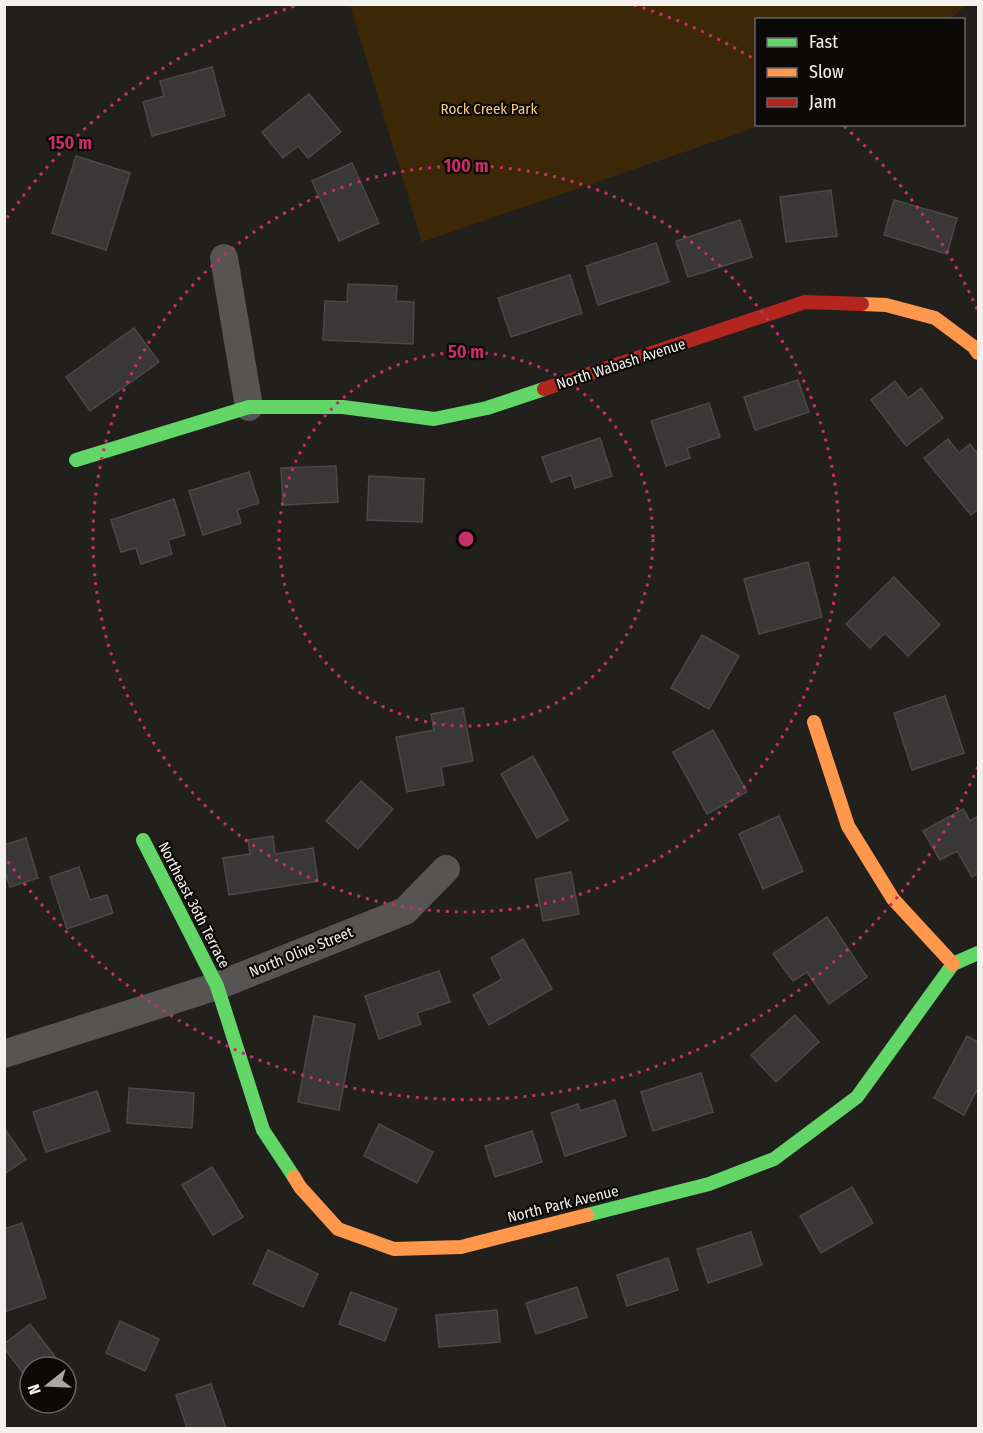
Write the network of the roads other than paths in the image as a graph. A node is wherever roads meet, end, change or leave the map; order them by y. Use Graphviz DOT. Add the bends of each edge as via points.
graph roads {
  1 [pos="224,258"];
  2 [pos="978,353"];
  3 [pos="249,407"];
  4 [pos="76,460"];
  5 [pos="814,722"];
  6 [pos="143,840"];
  7 [pos="446,869"];
  8 [pos="978,953"];
  9 [pos="953,964"];
  10 [pos="217,986"];
  11 [pos="4,1054"];
  1 -- 3 [label="street"];
  2 -- 3 [label="street, North Wabash Avenue" via="935,318 886,304 806,302 488,408 434,419 343,407"];
  3 -- 4 [label="street, North Wabash Avenue"];
  5 -- 9 [label="street" via="848,826 893,899"];
  6 -- 10 [label="street, Northeast 36th Terrace"];
  7 -- 10 [label="street, North Olive Street" via="405,910"];
  8 -- 9 [label="street"];
  9 -- 10 [label="street, North Park Avenue" via="857,1097 774,1159 709,1184 461,1247 394,1249 338,1229 300,1187 263,1130"];
  10 -- 11 [label="street, North Olive Street"];
}
